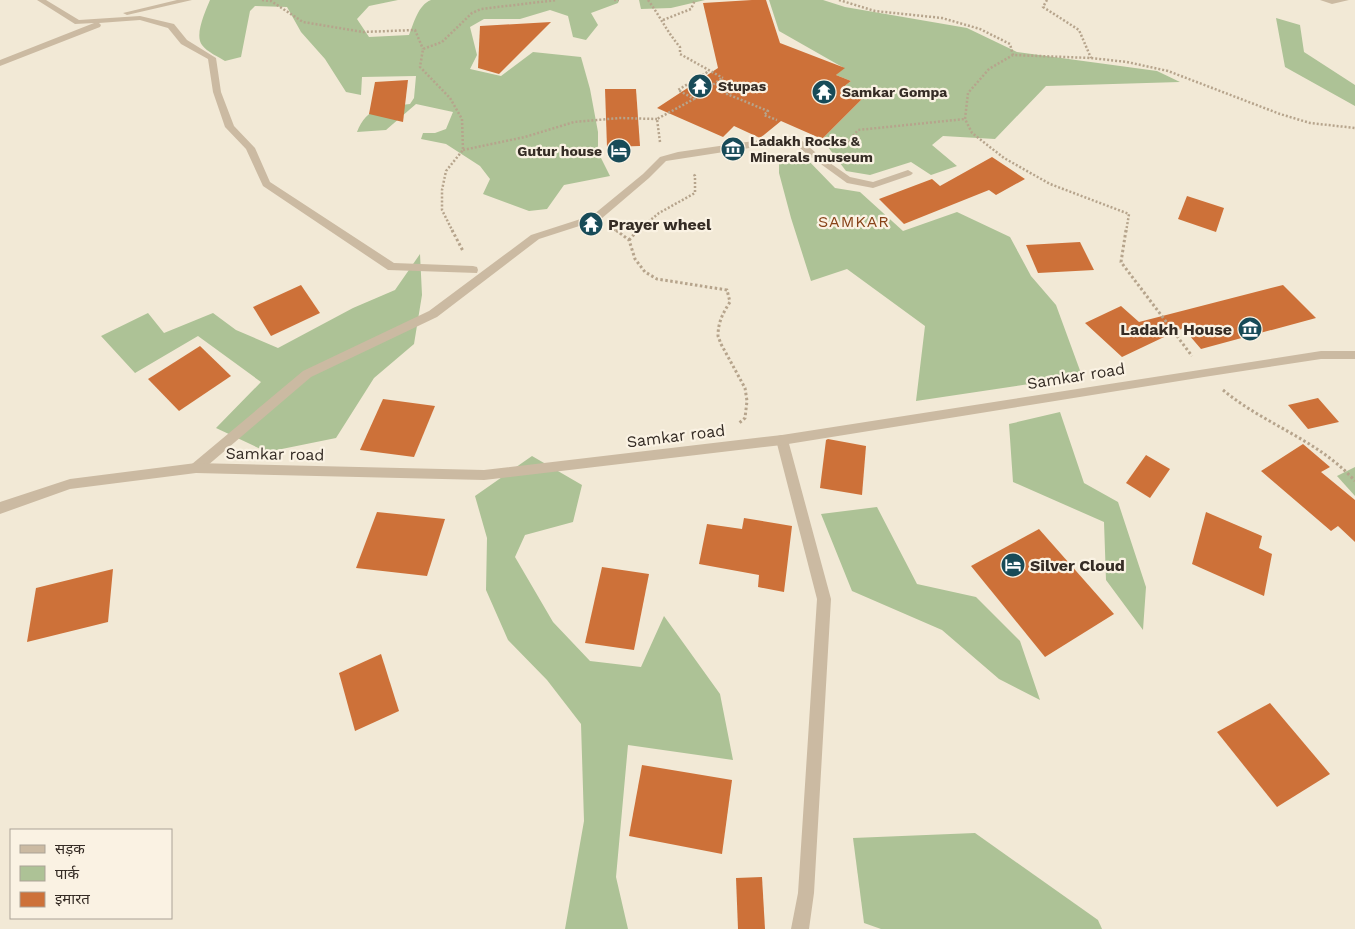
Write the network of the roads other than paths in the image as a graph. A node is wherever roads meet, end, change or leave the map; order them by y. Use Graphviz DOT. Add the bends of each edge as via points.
graph roads {
  1 [pos="41,0"];
  2 [pos="188,0"];
  3 [pos="1324,0"];
  4 [pos="1345,0"];
  5 [pos="107,21"];
  6 [pos="0,63"];
  7 [pos="908,173"];
  8 [pos="473,270"];
  9 [pos="1355,355"];
  10 [pos="782,440"];
  11 [pos="196,468"];
  12 [pos="0,508"];
  13 [pos="800,929"];
  1 -- 5 [label="street" via="78,22"];
  2 -- 5 [label="street" via="126,13"];
  3 -- 4 [label="street"];
  5 -- 6 [label="street"];
  5 -- 8 [label="street" via="140,18 171,26 184,42 212,58 217,92 230,127 250,148 266,184 392,266"];
  7 -- 11 [label="street" via="872,185 847,180 792,140 663,159 597,217 535,237 433,314 307,374"];
  9 -- 10 [label="street, Samkar road" via="1321,355 1204,372"];
  10 -- 11 [label="street, Samkar road" via="484,475"];
  10 -- 13 [label="street" via="824,599 806,893"];
  11 -- 12 [label="street, Samkar road" via="70,484"];
}
